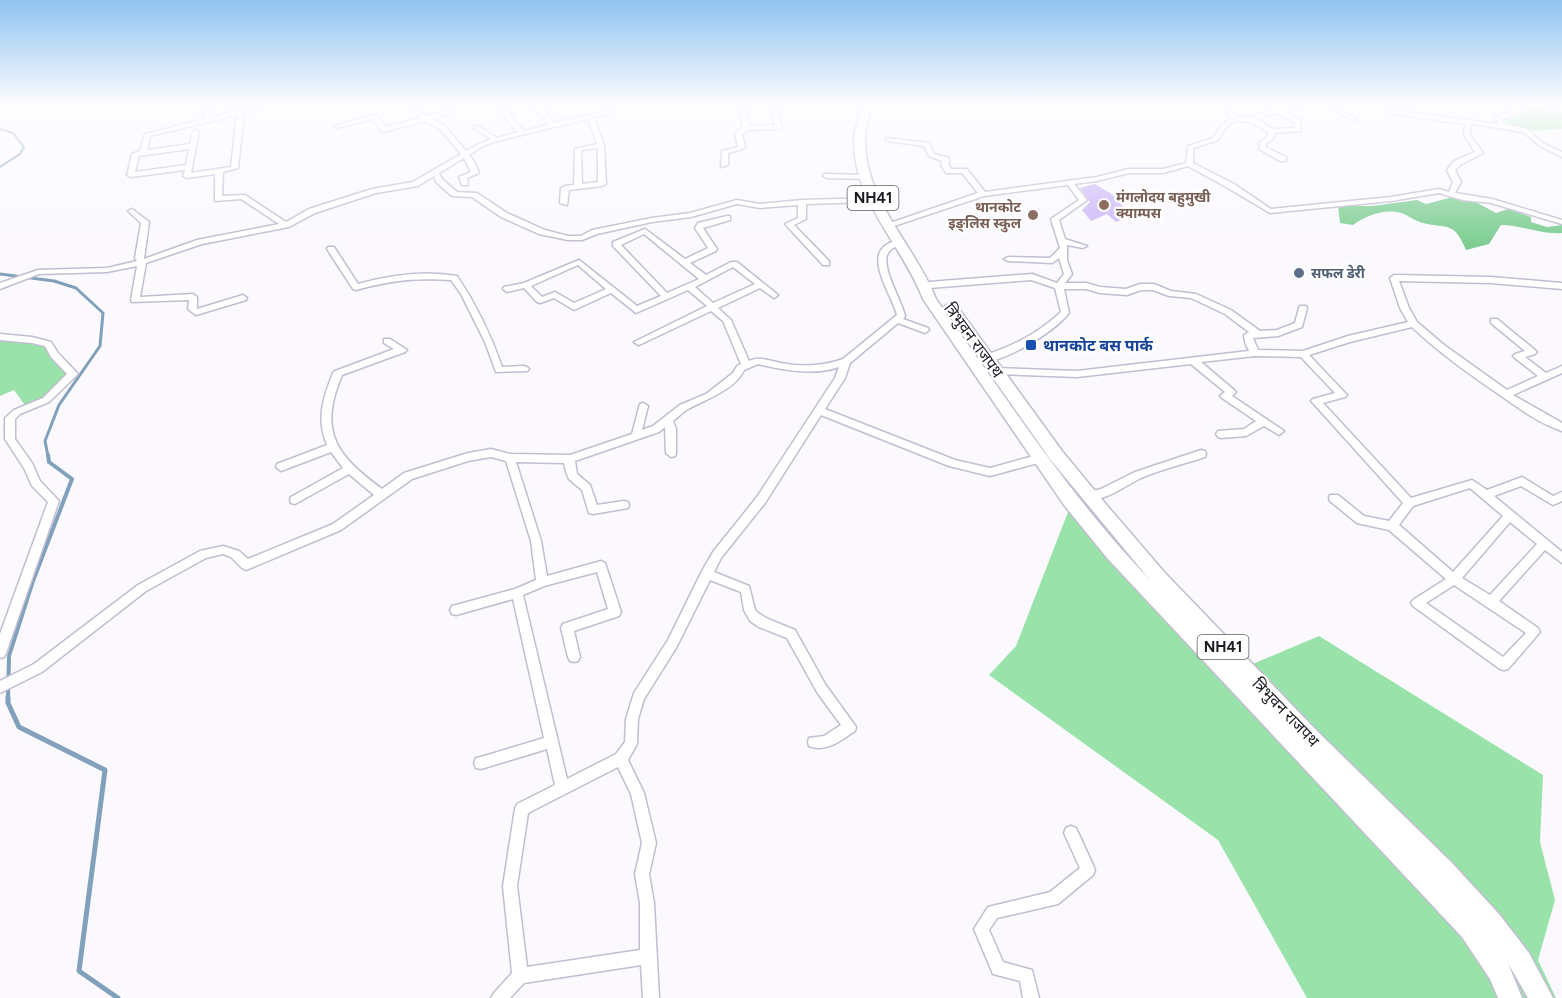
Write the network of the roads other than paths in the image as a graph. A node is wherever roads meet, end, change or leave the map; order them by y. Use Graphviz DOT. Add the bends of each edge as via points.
graph roads {
  1 [pos="161,151"];
  2 [pos="193,151"];
  3 [pos="236,151"];
  4 [pos="463,151"];
  5 [pos="474,151"];
  6 [pos="578,151"];
  7 [pos="601,151"];
  8 [pos="730,151"];
  9 [pos="861,151"];
  10 [pos="929,151"];
  11 [pos="1190,151"];
  12 [pos="1266,151"];
  13 [pos="1477,151"];
  14 [pos="143,153"];
  15 [pos="467,154"];
  16 [pos="1283,159"];
  17 [pos="935,162"];
  18 [pos="1189,164"];
  19 [pos="724,165"];
  20 [pos="945,165"];
  21 [pos="188,167"];
  22 [pos="219,171"];
  23 [pos="436,173"];
  24 [pos="827,176"];
  25 [pos="866,177"];
  26 [pos="1069,182"];
  27 [pos="465,183"];
  28 [pos="578,187"];
  29 [pos="983,194"];
  30 [pos="1452,194"];
  31 [pos="874,200"];
  32 [pos="802,202"];
  33 [pos="564,203"];
  34 [pos="132,211"];
  35 [pos="727,218"];
  36 [pos="1562,222"];
  37 [pos="286,225"];
  38 [pos="888,225"];
  39 [pos="897,243"];
  40 [pos="1063,245"];
  41 [pos="1083,246"];
  42 [pos="331,249"];
  43 [pos="1008,259"];
  44 [pos="142,262"];
  45 [pos="684,263"];
  46 [pos="826,263"];
  47 [pos="705,279"];
  48 [pos="926,283"];
  49 [pos="761,284"];
  50 [pos="526,285"];
  51 [pos="0,286"];
  52 [pos="690,286"];
  53 [pos="1059,286"];
  54 [pos="1562,286"];
  55 [pos="507,289"];
  56 [pos="610,290"];
  57 [pos="774,295"];
  58 [pos="666,297"];
  59 [pos="243,298"];
  60 [pos="713,308"];
  61 [pos="1303,308"];
  62 [pos="899,320"];
  63 [pos="1494,321"];
  64 [pos="1414,324"];
  65 [pos="925,330"];
  66 [pos="1258,334"];
  67 [pos="0,337"];
  68 [pos="387,341"];
  69 [pos="638,342"];
  70 [pos="1255,353"];
  71 [pos="1303,354"];
  72 [pos="846,361"];
  73 [pos="1194,362"];
  74 [pos="986,363"];
  75 [pos="746,365"];
  76 [pos="524,369"];
  77 [pos="1562,369"];
  78 [pos="1545,377"];
  79 [pos="1507,394"];
  80 [pos="643,406"];
  81 [pos="819,411"];
  82 [pos="668,421"];
  83 [pos="1264,421"];
  84 [pos="1562,427"];
  85 [pos="1279,431"];
  86 [pos="1221,434"];
  87 [pos="636,436"];
  88 [pos="333,447"];
  89 [pos="671,453"];
  90 [pos="1201,454"];
  91 [pos="510,458"];
  92 [pos="1041,458"];
  93 [pos="570,459"];
  94 [pos="281,467"];
  95 [pos="349,469"];
  96 [pos="382,495"];
  97 [pos="1486,495"];
  98 [pos="1088,496"];
  99 [pos="1562,496"];
  100 [pos="1334,498"];
  101 [pos="295,500"];
  102 [pos="1409,503"];
  103 [pos="624,505"];
  104 [pos="1510,515"];
  105 [pos="1392,526"];
  106 [pos="1544,544"];
  107 [pos="1562,558"];
  108 [pos="706,574"];
  109 [pos="1454,579"];
  110 [pos="542,582"];
  111 [pos="517,593"];
  112 [pos="1491,602"];
  113 [pos="456,610"];
  114 [pos="0,653"];
  115 [pos="574,657"];
  116 [pos="4,686"];
  117 [pos="549,742"];
  118 [pos="814,742"];
  119 [pos="621,759"];
  120 [pos="481,763"];
  121 [pos="562,788"];
  122 [pos="1071,833"];
  123 [pos="648,956"];
  124 [pos="520,976"];
  125 [pos="499,998"];
  126 [pos="651,998"];
  127 [pos="1031,998"];
  128 [pos="1510,998"];
  129 [pos="1541,998"];
  1 -- 14 [label="street"];
  2 -- 21 [label="street"];
  3 -- 22 [label="street" via="234,168"];
  4 -- 15 [label="street"];
  5 -- 15 [label="street"];
  6 -- 28 [label="street"];
  7 -- 28 [label="street" via="602,184"];
  8 -- 19 [label="street" via="724,152"];
  9 -- 25 [label="highway, त्रिभुवन राजपथ / NH41"];
  10 -- 20 [label="street" via="931,155 946,160"];
  11 -- 18 [label="street"];
  12 -- 16 [label="street"];
  13 -- 30 [label="street" via="1451,170 1457,182"];
  14 -- 21 [label="street" via="136,154 131,175"];
  15 -- 23 [label="street"];
  15 -- 27 [label="street" via="475,173 463,177"];
  17 -- 20 [label="street"];
  18 -- 26 [label="street"];
  18 -- 30 [label="street" via="1270,211 1439,191"];
  20 -- 29 [label="street" via="950,172 964,171"];
  21 -- 22 [label="street" via="188,176"];
  22 -- 37 [label="street" via="218,199 242,197"];
  23 -- 32 [label="street" via="455,194 474,195 542,232 568,238 691,215 737,202 760,206"];
  23 -- 37 [label="street" via="415,184 375,190 312,211"];
  24 -- 25 [label="street"];
  25 -- 31 [label="highway, त्रिभुवन राजपथ / NH41"];
  26 -- 29 [label="street"];
  26 -- 40 [label="street" via="1083,200 1055,219"];
  28 -- 33 [label="street" via="565,188"];
  29 -- 38 [label="street"];
  30 -- 36 [label="street" via="1492,201"];
  31 -- 32 [label="street"];
  31 -- 38 [label="highway, त्रिभुवन राजपथ / NH41"];
  32 -- 46 [label="street" via="802,219 789,224"];
  34 -- 44 [label="street" via="145,222 139,258"];
  35 -- 45 [label="street" via="700,225 713,249"];
  37 -- 44 [label="street" via="200,242"];
  38 -- 39 [label="highway, त्रिभुवन राजपथ / NH41"];
  39 -- 48 [label="highway, त्रिभुवन राजपथ / NH41"];
  39 -- 62 [label="street" via="889,245 881,256 882,268 901,311"];
  40 -- 41 [label="street"];
  40 -- 43 [label="street" via="1052,261"];
  40 -- 53 [label="street" via="1068,274"];
  42 -- 76 [label="street" via="356,287 417,276 454,278 489,342 499,370"];
  44 -- 51 [label="street" via="107,270 31,274"];
  44 -- 59 [label="street" via="135,300 193,297 192,309 196,312"];
  45 -- 47 [label="street"];
  45 -- 58 [label="street" via="645,231 616,244"];
  47 -- 49 [label="street" via="735,264"];
  47 -- 52 [label="street"];
  48 -- 53 [label="street" via="1032,277"];
  48 -- 74 [label="highway, त्रिभुवन राजपथ / NH41" via="930,299"];
  49 -- 57 [label="street"];
  49 -- 60 [label="street"];
  50 -- 55 [label="street"];
  50 -- 56 [label="street" via="540,300 555,295 574,307"];
  50 -- 56 [label="street" via="532,277 579,262"];
  52 -- 58 [label="street"];
  52 -- 60 [label="street"];
  53 -- 66 [label="street" via="1127,292 1154,287 1193,297 1228,312"];
  53 -- 74 [label="street" via="1065,313 1042,332"];
  54 -- 64 [label="street" via="1394,278"];
  56 -- 58 [label="street" via="636,310"];
  60 -- 69 [label="street"];
  60 -- 75 [label="street" via="727,320"];
  61 -- 66 [label="street" via="1299,325 1278,333"];
  62 -- 65 [label="street"];
  62 -- 72 [label="street"];
  63 -- 78 [label="street" via="1532,352 1518,356"];
  64 -- 71 [label="street"];
  64 -- 79 [label="street"];
  66 -- 70 [label="street" via="1248,335"];
  67 -- 114 [label="street" via="48,344 74,374 46,400 10,418 9,439 36,483 54,501"];
  68 -- 88 [label="street" via="402,350 338,373 335,378 324,430"];
  70 -- 71 [label="street"];
  70 -- 73 [label="street"];
  71 -- 102 [label="street" via="1342,395 1316,401"];
  72 -- 75 [label="street" via="821,368 784,367 757,361"];
  72 -- 81 [label="street"];
  73 -- 74 [label="street" via="1077,374"];
  73 -- 83 [label="street" via="1231,392 1225,396"];
  74 -- 92 [label="highway, त्रिभुवन राजपथ / NH41"];
  74 -- 98 [label="highway, त्रिभुवन राजपथ / NH41"];
  75 -- 82 [label="street" via="709,396 683,407"];
  77 -- 78 [label="street"];
  78 -- 79 [label="street"];
  79 -- 84 [label="street"];
  80 -- 87 [label="street"];
  81 -- 92 [label="street" via="953,463 990,472"];
  81 -- 108 [label="street"];
  82 -- 87 [label="street"];
  82 -- 89 [label="street"];
  83 -- 85 [label="street"];
  83 -- 86 [label="street" via="1246,432"];
  87 -- 93 [label="street"];
  88 -- 94 [label="street"];
  88 -- 95 [label="street"];
  90 -- 98 [label="street"];
  91 -- 93 [label="street"];
  91 -- 96 [label="street" via="491,453 468,457 408,476"];
  91 -- 110 [label="street" via="536,541"];
  92 -- 128 [label="highway, त्रिभुवन राजपथ / NH41" via="1080,512 1147,591 1470,929 1499,970"];
  93 -- 103 [label="street" via="571,472 579,486 586,488 593,510"];
  95 -- 96 [label="street"];
  95 -- 101 [label="street"];
  96 -- 116 [label="street" via="337,527 246,565 223,550 204,554 142,588 38,668"];
  97 -- 99 [label="street" via="1522,481 1553,501"];
  97 -- 102 [label="street" via="1472,484"];
  97 -- 104 [label="street"];
  98 -- 129 [label="highway, त्रिभुवन राजपथ / NH41" via="1203,625 1491,922 1521,961"];
  100 -- 105 [label="street" via="1361,520"];
  102 -- 105 [label="street"];
  104 -- 106 [label="street"];
  104 -- 109 [label="street"];
  105 -- 109 [label="street"];
  106 -- 107 [label="street"];
  106 -- 112 [label="street"];
  108 -- 118 [label="street" via="745,588 751,614 791,634 821,688 844,716 850,727 826,742"];
  108 -- 119 [label="street" via="672,644 638,697 631,744"];
  109 -- 112 [label="street"];
  109 -- 112 [label="street" via="1417,603 1504,665 1534,632"];
  110 -- 111 [label="street"];
  110 -- 115 [label="street" via="601,566 615,612 567,628"];
  111 -- 113 [label="street"];
  111 -- 117 [label="street"];
  117 -- 120 [label="street"];
  117 -- 121 [label="street"];
  119 -- 121 [label="street"];
  119 -- 123 [label="street" via="637,793 649,843 642,873"];
  121 -- 124 [label="street" via="522,809 510,886"];
  122 -- 127 [label="street" via="1088,870 1053,899 993,912 981,929 998,969 1027,975"];
  123 -- 124 [label="street"];
  123 -- 126 [label="street"];
  124 -- 125 [label="street"];
}
